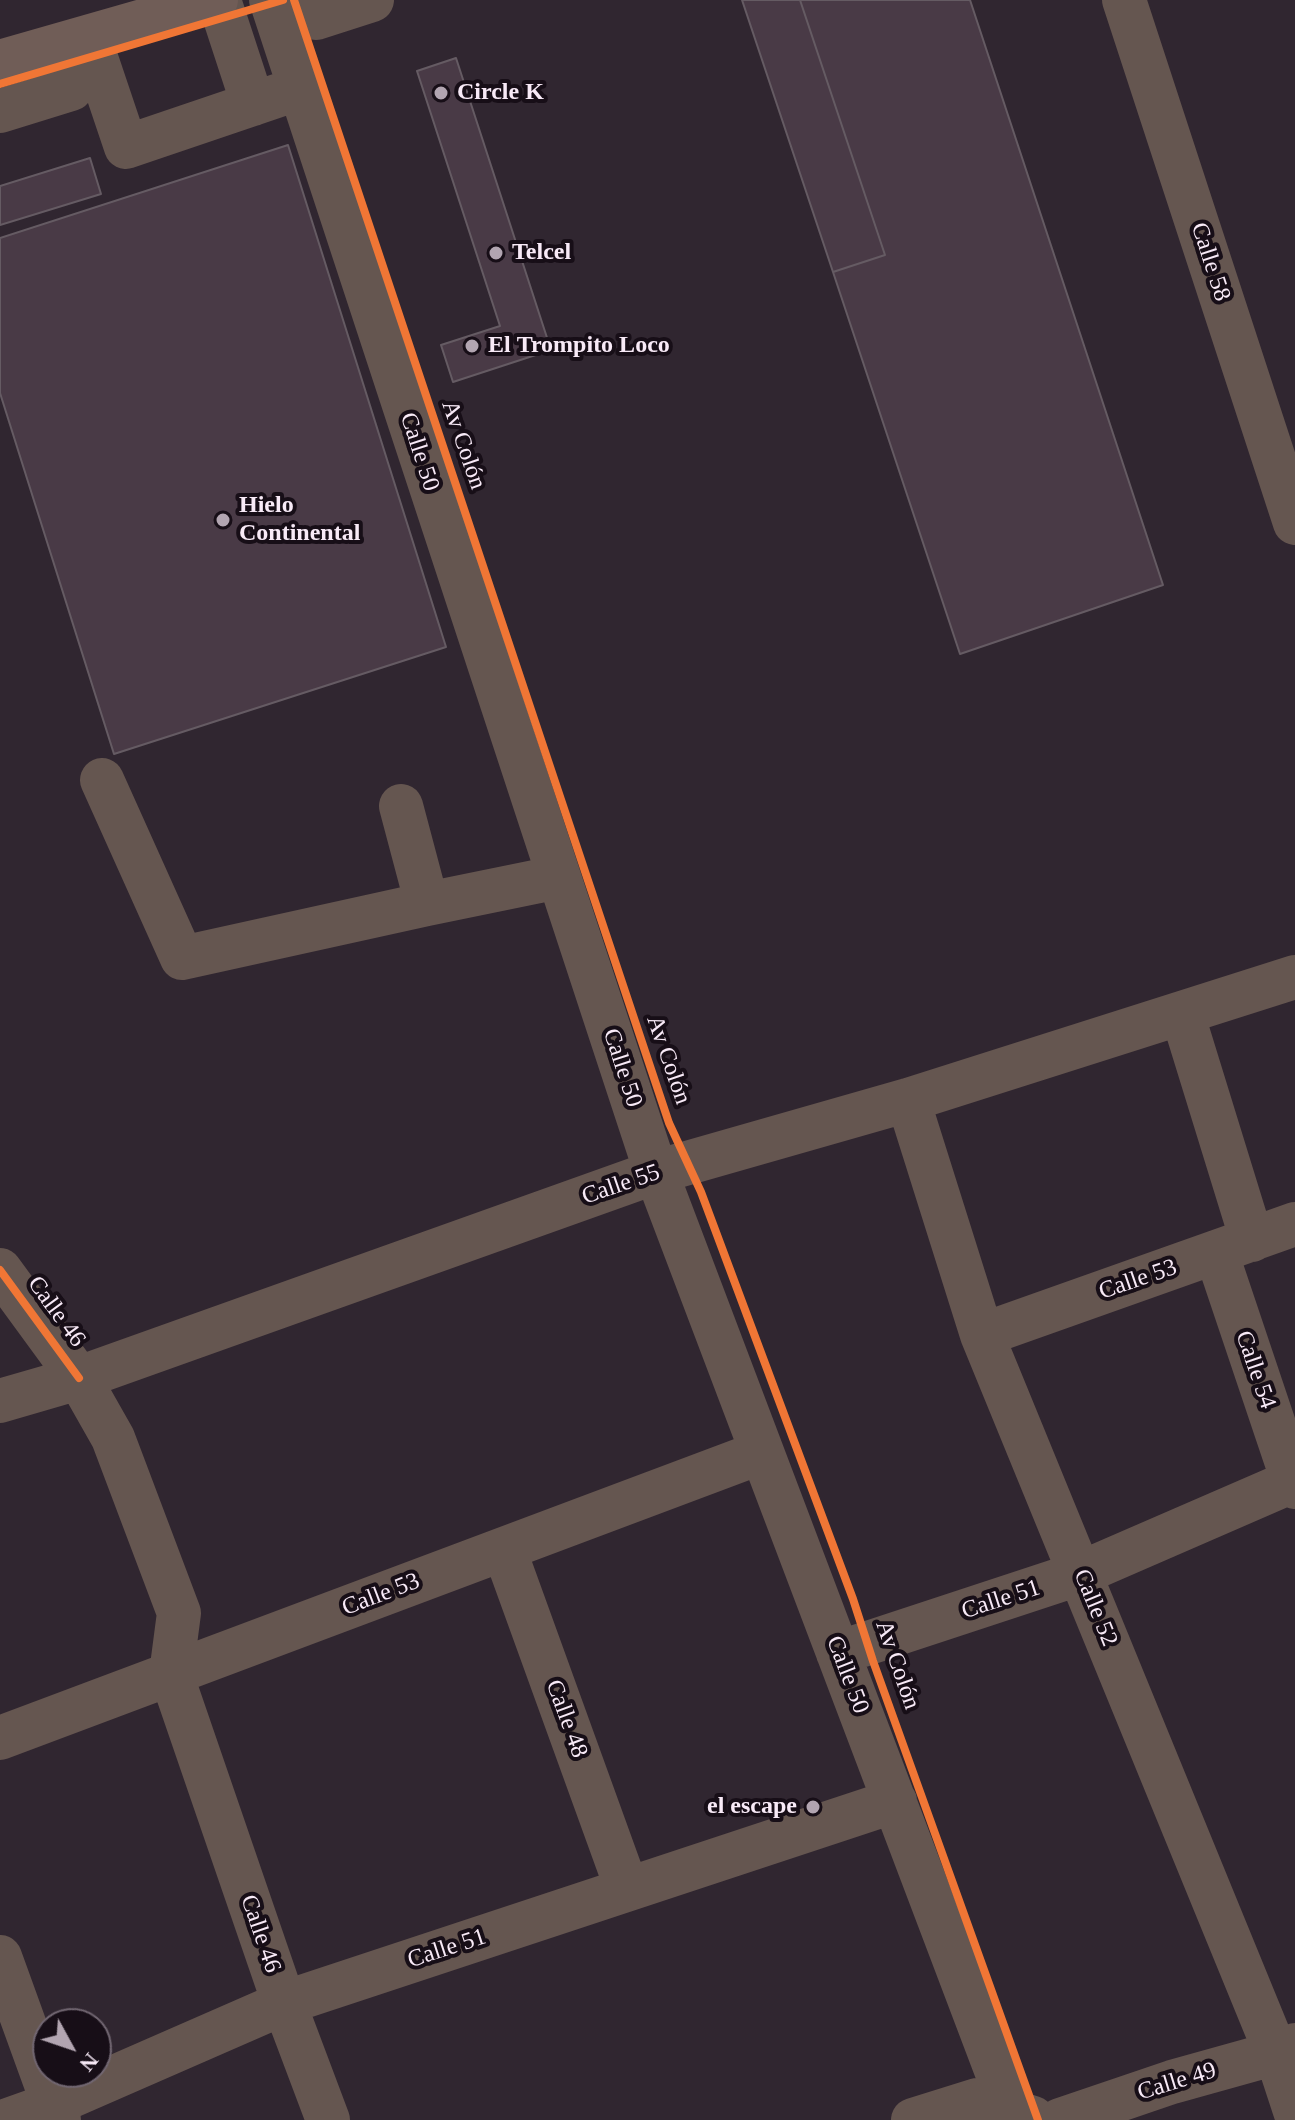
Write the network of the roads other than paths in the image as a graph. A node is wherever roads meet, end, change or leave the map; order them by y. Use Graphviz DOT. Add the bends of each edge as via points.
graph roads {
  1 [pos="217,0"];
  2 [pos="271,0"];
  3 [pos="311,0"];
  4 [pos="372,0"];
  5 [pos="1124,0"];
  6 [pos="89,37"];
  7 [pos="20,56"];
  8 [pos="300,88"];
  9 [pos="253,104"];
  10 [pos="0,111"];
  11 [pos="1295,523"];
  12 [pos="102,780"];
  13 [pos="401,806"];
  14 [pos="559,877"];
  15 [pos="427,904"];
  16 [pos="1295,977"];
  17 [pos="1182,1013"];
  18 [pos="908,1100"];
  19 [pos="656,1172"];
  20 [pos="1295,1224"];
  21 [pos="1234,1246"];
  22 [pos="0,1270"];
  23 [pos="982,1335"];
  24 [pos="79,1378"];
  25 [pos="0,1401"];
  26 [pos="762,1452"];
  27 [pos="1294,1484"];
  28 [pos="504,1549"];
  29 [pos="1081,1573"];
  30 [pos="838,1653"];
  31 [pos="171,1674"];
  32 [pos="0,1738"];
  33 [pos="895,1801"];
  34 [pos="627,1889"];
  35 [pos="0,1957"];
  36 [pos="284,2003"];
  37 [pos="1285,2049"];
  38 [pos="1295,2111"];
  39 [pos="56,2112"];
  40 [pos="1022,2117"];
  41 [pos="8,2120"];
  42 [pos="328,2120"];
  43 [pos="913,2120"];
  44 [pos="1060,2120"];
  1 -- 6 [label="main road"];
  1 -- 9 [label="street"];
  2 -- 8 [label="street, Calle 50"];
  3 -- 4 [label="street" via="316,18"];
  5 -- 11 [label="street, Calle 58"];
  6 -- 7 [label="main road"];
  6 -- 9 [label="street" via="126,147"];
  7 -- 10 [label="street" via="71,89"];
  8 -- 9 [label="street"];
  8 -- 14 [label="street, Calle 50"];
  12 -- 15 [label="street" via="182,958"];
  13 -- 15 [label="street"];
  14 -- 15 [label="street"];
  14 -- 19 [label="street, Calle 50"];
  16 -- 17 [label="street, Calle 55"];
  17 -- 18 [label="street, Calle 55"];
  17 -- 21 [label="street, Calle 54"];
  18 -- 19 [label="street, Calle 55"];
  18 -- 23 [label="street, Calle 52"];
  19 -- 24 [label="street, Calle 55"];
  19 -- 26 [label="street, Calle 50"];
  20 -- 21 [label="street, Calle 53"];
  21 -- 23 [label="street, Calle 53"];
  21 -- 27 [label="street, Calle 54"];
  22 -- 24 [label="street, Calle 46"];
  23 -- 29 [label="street, Calle 52"];
  24 -- 25 [label="street, Calle 55"];
  24 -- 31 [label="street, Calle 46" via="113,1438 179,1613"];
  26 -- 28 [label="street, Calle 53"];
  26 -- 30 [label="street, Calle 50"];
  27 -- 29 [label="street, Calle 51"];
  28 -- 31 [label="street, Calle 53"];
  28 -- 34 [label="street, Calle 48"];
  29 -- 30 [label="street, Calle 51"];
  29 -- 37 [label="street, Calle 52"];
  30 -- 33 [label="street, Calle 50"];
  31 -- 32 [label="street, Calle 53"];
  31 -- 36 [label="street, Calle 46"];
  33 -- 34 [label="street, Calle 51"];
  33 -- 40 [label="street, Calle 50"];
  34 -- 36 [label="street, Calle 51"];
  35 -- 39 [label="street"];
  36 -- 39 [label="street, Calle 51"];
  36 -- 42 [label="street, Calle 46"];
  37 -- 38 [label="street, Calle 52"];
  37 -- 44 [label="street, Calle 49"];
  39 -- 41 [label="street, Calle 51"];
  40 -- 43 [label="street" via="977,2100"];
}
